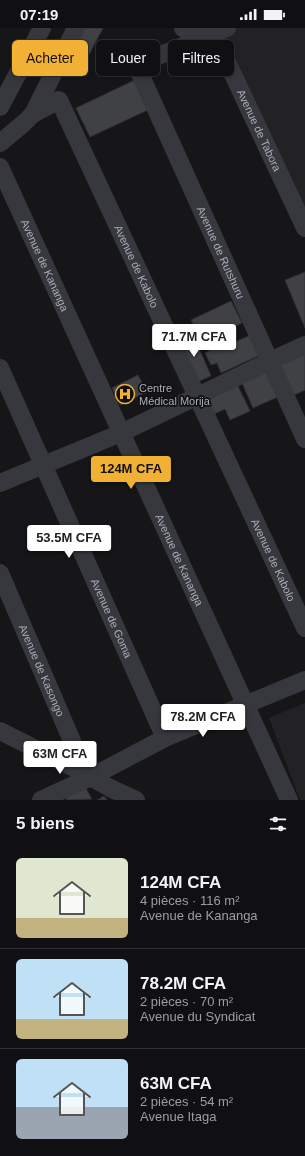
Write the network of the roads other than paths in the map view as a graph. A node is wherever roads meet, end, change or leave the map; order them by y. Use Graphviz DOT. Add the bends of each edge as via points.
graph roads {
  1 [pos="42,28"];
  2 [pos="76,28"];
  3 [pos="183,28"];
  4 [pos="227,28"];
  5 [pos="203,39"];
  6 [pos="0,107"];
  7 [pos="33,114"];
  8 [pos="0,143"];
  9 [pos="0,167"];
  10 [pos="305,228"];
  11 [pos="305,345"];
  12 [pos="270,361"];
  13 [pos="0,368"];
  14 [pos="198,395"];
  15 [pos="121,433"];
  16 [pos="305,439"];
  17 [pos="43,466"];
  18 [pos="0,483"];
  19 [pos="0,573"];
  20 [pos="305,628"];
  21 [pos="305,680"];
  22 [pos="245,704"];
  23 [pos="0,731"];
  24 [pos="166,738"];
  25 [pos="83,773"];
  26 [pos="112,794"];
  27 [pos="41,800"];
  28 [pos="136,800"];
  29 [pos="289,800"];
  1 -- 6 [label="street"];
  2 -- 7 [label="street"];
  3 -- 5 [label="street, Avenue de Tabora"];
  4 -- 5 [label="street"];
  5 -- 10 [label="street, Avenue de Tabora" via="222,51"];
  5 -- 12 [label="street, Avenue de Rutshuru" via="136,65"];
  7 -- 8 [label="street"];
  7 -- 14 [label="street, Avenue de Kabolo" via="59,100"];
  9 -- 15 [label="street, Avenue de Kananga"];
  11 -- 12 [label="street"];
  12 -- 14 [label="street"];
  12 -- 16 [label="street, Avenue de Rutshuru"];
  13 -- 17 [label="street, Avenue de Goma"];
  14 -- 15 [label="street"];
  14 -- 20 [label="street, Avenue de Kabolo"];
  15 -- 17 [label="street"];
  15 -- 22 [label="street, Avenue de Kananga"];
  17 -- 18 [label="street"];
  17 -- 24 [label="street, Avenue de Goma"];
  19 -- 25 [label="street, Avenue de Kasongo" via="72,741"];
  21 -- 22 [label="street"];
  22 -- 24 [label="street"];
  22 -- 29 [label="street, Avenue de Kananga"];
  23 -- 25 [label="street"];
  24 -- 25 [label="street"];
  25 -- 26 [label="street"];
  25 -- 27 [label="street"];
  26 -- 28 [label="street"];
}
